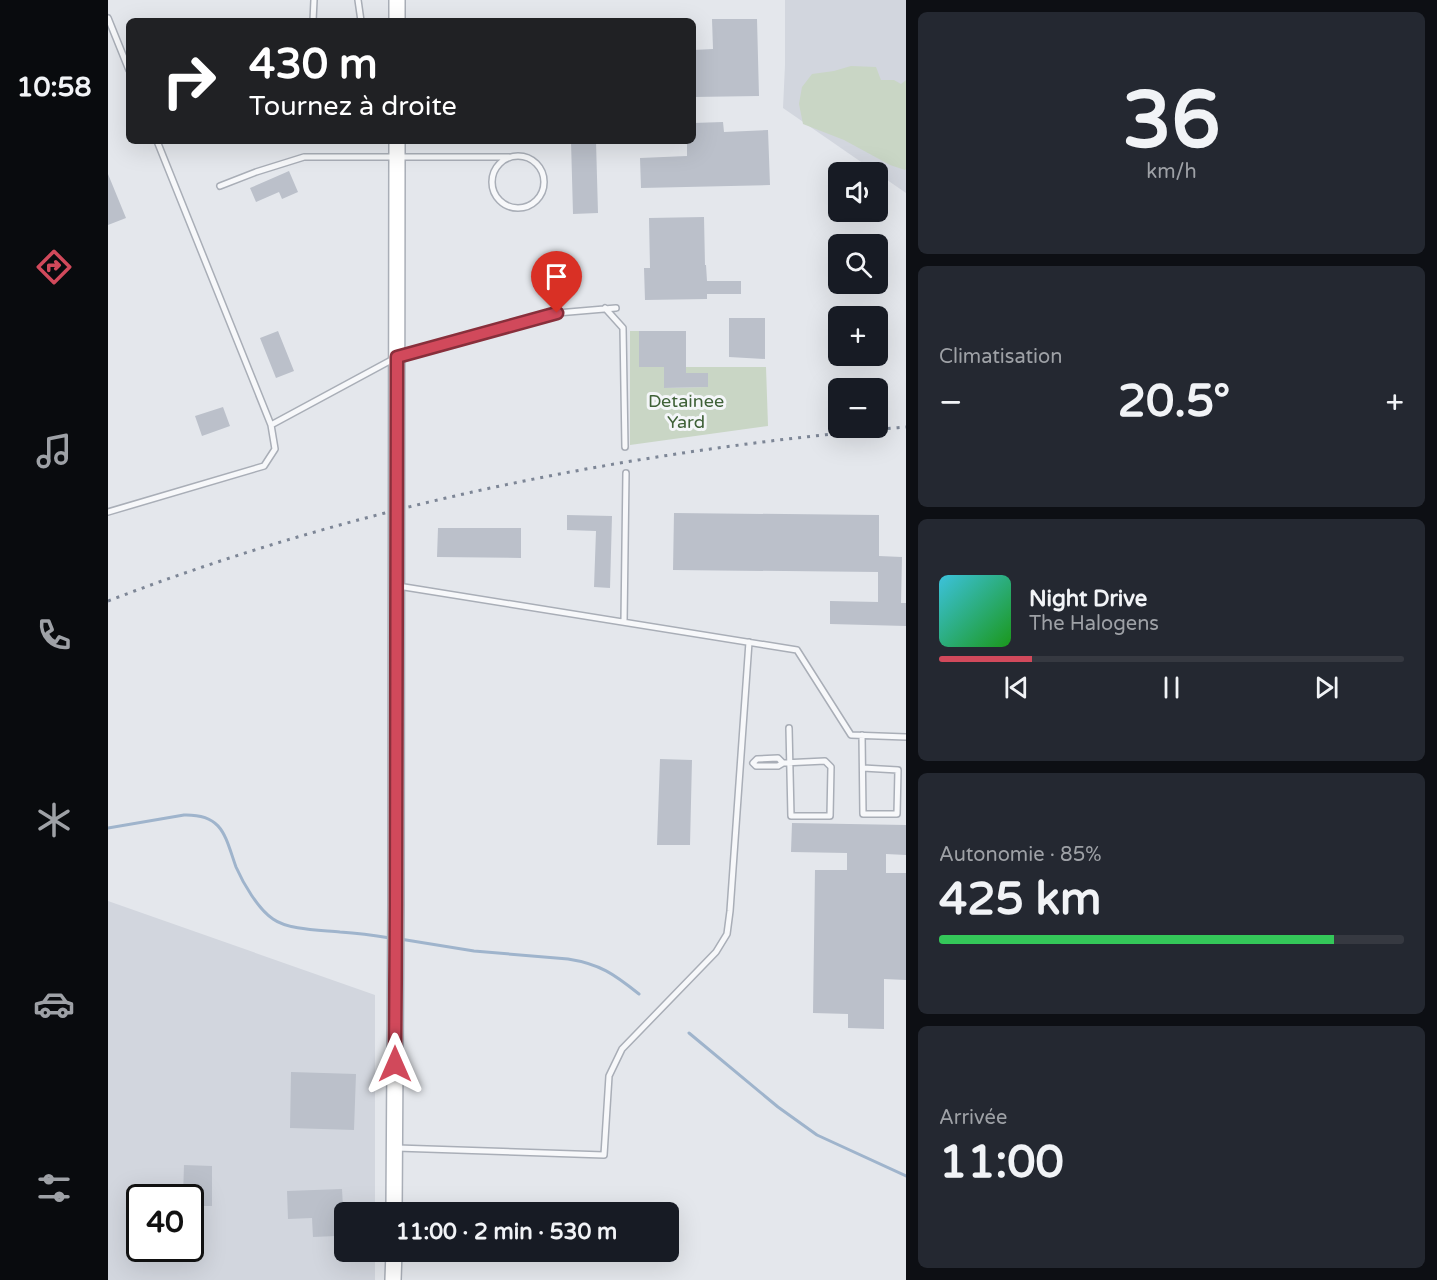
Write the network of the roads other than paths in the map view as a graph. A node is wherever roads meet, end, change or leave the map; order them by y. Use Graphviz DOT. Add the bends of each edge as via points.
graph roads {
  1 [pos="314,0"];
  2 [pos="358,0"];
  3 [pos="397,0"];
  4 [pos="108,18"];
  5 [pos="313,18"];
  6 [pos="361,18"];
  7 [pos="397,18"];
  8 [pos="126,63"];
  9 [pos="158,144"];
  10 [pos="397,144"];
  11 [pos="397,157"];
  12 [pos="509,157"];
  13 [pos="220,186"];
  14 [pos="605,308"];
  15 [pos="616,308"];
  16 [pos="397,357"];
  17 [pos="271,425"];
  18 [pos="625,447"];
  19 [pos="626,473"];
  20 [pos="108,512"];
  21 [pos="396,585"];
  22 [pos="624,622"];
  23 [pos="749,642"];
  24 [pos="789,728"];
  25 [pos="862,735"];
  26 [pos="906,736"];
  27 [pos="741,762"];
  28 [pos="790,764"];
  29 [pos="862,768"];
  30 [pos="395,1148"];
  31 [pos="394,1202"];
  32 [pos="394,1262"];
  33 [pos="393,1280"];
  1 -- 5 [label="lane"];
  2 -- 6 [label="lane"];
  3 -- 7 [label="street"];
  4 -- 8 [label="lane"];
  9 -- 17 [label="lane"];
  10 -- 11 [label="street"];
  11 -- 12 [label="lane"];
  11 -- 13 [label="lane" via="304,157"];
  11 -- 16 [label="street"];
  12 -- 12 [label="lane" via="501,161 492,175 493,193 506,206 524,208 543,191 543,174 526,156"];
  14 -- 15 [label="lane"];
  14 -- 16 [label="lane" via="557,313"];
  14 -- 18 [label="lane" via="623,328"];
  16 -- 17 [label="lane"];
  16 -- 21 [label="street"];
  17 -- 20 [label="lane" via="275,449 264,466"];
  19 -- 22 [label="lane"];
  21 -- 22 [label="lane"];
  21 -- 30 [label="street"];
  22 -- 23 [label="lane"];
  23 -- 25 [label="lane" via="797,650 851,735"];
  23 -- 27 [label="lane"];
  24 -- 28 [label="lane"];
  25 -- 26 [label="lane"];
  25 -- 29 [label="lane"];
  27 -- 28 [label="lane" via="778,758"];
  27 -- 30 [label="lane" via="727,934 717,952 622,1048 609,1076 604,1155"];
  28 -- 28 [label="lane" via="825,761 831,768 830,816 791,816"];
  29 -- 29 [label="lane" via="863,814 897,814 898,770"];
  30 -- 31 [label="street"];
  32 -- 33 [label="street"];
}
